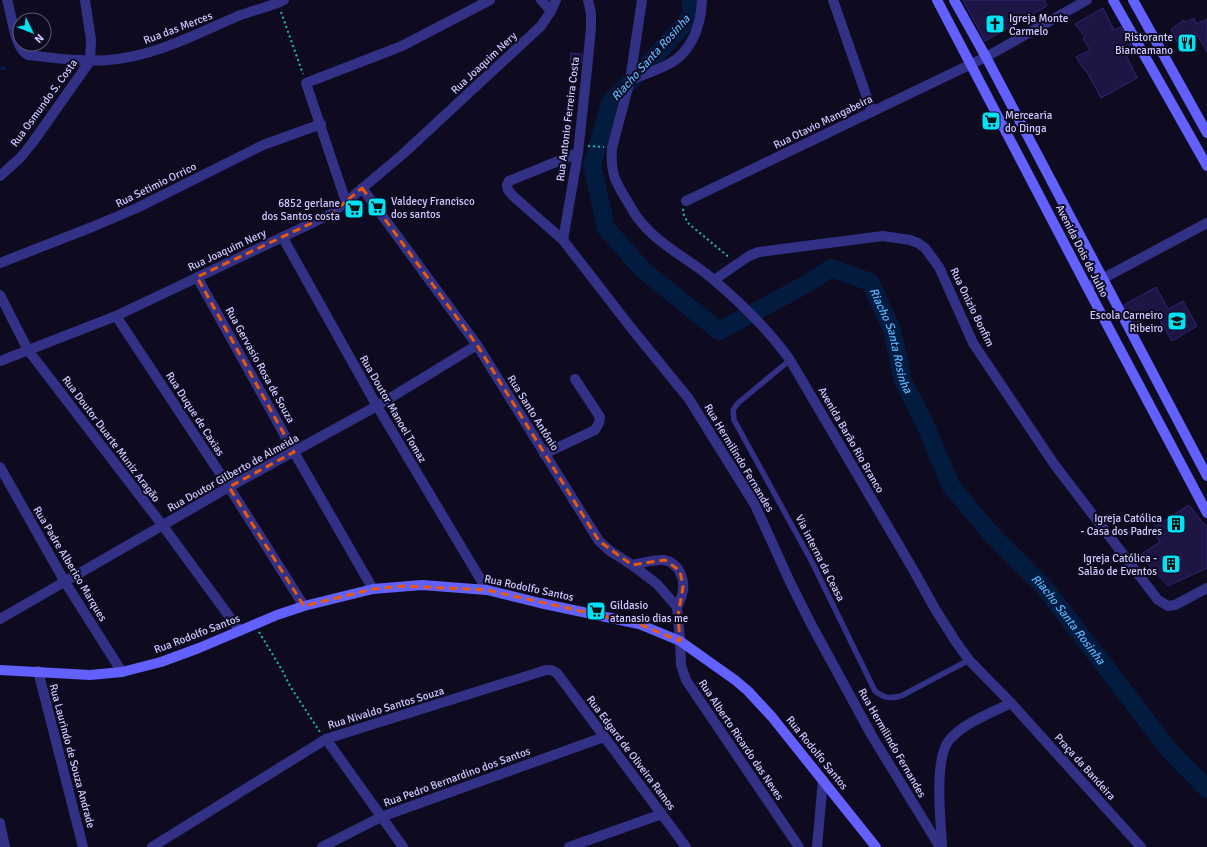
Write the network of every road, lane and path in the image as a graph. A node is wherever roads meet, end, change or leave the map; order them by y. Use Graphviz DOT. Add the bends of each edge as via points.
graph roads {
  1 [pos="7,0"];
  2 [pos="85,0"];
  3 [pos="490,0"];
  4 [pos="541,0"];
  5 [pos="556,0"];
  6 [pos="588,0"];
  7 [pos="642,0"];
  8 [pos="702,0"];
  9 [pos="833,0"];
  10 [pos="937,0"];
  11 [pos="954,0"];
  12 [pos="1087,0"];
  13 [pos="1113,0"];
  14 [pos="1133,0"];
  15 [pos="280,1"];
  16 [pos="551,11"];
  17 [pos="986,57"];
  18 [pos="90,61"];
  19 [pos="971,64"];
  20 [pos="630,80"];
  21 [pos="306,83"];
  22 [pos="1184,92"];
  23 [pos="1170,100"];
  24 [pos="872,112"];
  25 [pos="321,124"];
  26 [pos="1207,133"];
  27 [pos="604,147"];
  28 [pos="579,150"];
  29 [pos="1207,166"];
  30 [pos="1043,167"];
  31 [pos="0,176"];
  32 [pos="1029,176"];
  33 [pos="362,188"];
  34 [pos="686,201"];
  35 [pos="346,202"];
  36 [pos="1207,223"];
  37 [pos="283,238"];
  38 [pos="563,240"];
  39 [pos="0,262"];
  40 [pos="737,264"];
  41 [pos="197,277"];
  42 [pos="1102,279"];
  43 [pos="714,280"];
  44 [pos="1087,287"];
  45 [pos="0,295"];
  46 [pos="116,316"];
  47 [pos="477,345"];
  48 [pos="28,350"];
  49 [pos="790,360"];
  50 [pos="0,361"];
  51 [pos="575,379"];
  52 [pos="377,406"];
  53 [pos="294,452"];
  54 [pos="544,454"];
  55 [pos="0,467"];
  56 [pos="1207,476"];
  57 [pos="228,487"];
  58 [pos="1207,513"];
  59 [pos="163,526"];
  60 [pos="632,565"];
  61 [pos="65,582"];
  62 [pos="1207,588"];
  63 [pos="373,589"];
  64 [pos="487,590"];
  65 [pos="304,606"];
  66 [pos="677,607"];
  67 [pos="0,619"];
  68 [pos="255,624"];
  69 [pos="240,631"];
  70 [pos="680,641"];
  71 [pos="969,660"];
  72 [pos="0,670"];
  73 [pos="38,671"];
  74 [pos="122,672"];
  75 [pos="557,673"];
  76 [pos="1011,703"];
  77 [pos="604,737"];
  78 [pos="326,739"];
  79 [pos="823,780"];
  80 [pos="662,814"];
  81 [pos="381,817"];
  82 [pos="0,823"];
  83 [pos="5,847"];
  84 [pos="83,847"];
  85 [pos="152,847"];
  86 [pos="322,847"];
  87 [pos="403,847"];
  88 [pos="569,847"];
  89 [pos="686,847"];
  90 [pos="799,847"];
  91 [pos="817,847"];
  92 [pos="876,847"];
  93 [pos="941,847"];
  94 [pos="1141,847"];
  1 -- 18 [label="street, Rua das Merces" via="18,44 23,52 28,55"];
  2 -- 18 [label="street" via="91,40"];
  3 -- 21 [label="street" via="402,46"];
  4 -- 16 [label="street"];
  5 -- 16 [label="street, Rua Joaquim Nery"];
  6 -- 28 [label="street, Rua Antonio Ferreira Costa" via="591,28"];
  7 -- 20 [label="street, Avenida Barão Rio Branco"];
  8 -- 20 [label="street" via="698,28 681,56 668,65"];
  9 -- 24 [label="street"];
  10 -- 19 [label="street, Avenida Dois de Julho"];
  11 -- 17 [label="street, Avenida Dois de Julho"];
  12 -- 17 [label="street, Rua Otavio Mangabeira"];
  13 -- 23 [label="street"];
  14 -- 22 [label="street"];
  15 -- 18 [label="street, Rua das Merces" via="145,54"];
  15 -- 21 [label="path"];
  16 -- 33 [label="street, Rua Joaquim Nery" via="541,26 473,90"];
  17 -- 19 [label="street, Rua Otavio Mangabeira"];
  17 -- 30 [label="street, Avenida Dois de Julho"];
  18 -- 31 [label="street, Rua Osmundo S. Costa" via="33,142"];
  19 -- 24 [label="street, Rua Otavio Mangabeira"];
  19 -- 32 [label="street, Avenida Dois de Julho"];
  20 -- 43 [label="street, Avenida Barão Rio Branco" via="611,159 620,192 653,235"];
  21 -- 25 [label="street"];
  22 -- 23 [label="street"];
  22 -- 26 [label="street"];
  23 -- 29 [label="street"];
  24 -- 34 [label="street, Rua Otavio Mangabeira"];
  25 -- 35 [label="street"];
  25 -- 39 [label="street, Rua Setimio Orrico" via="263,145 137,208"];
  27 -- 28 [label="path"];
  28 -- 38 [label="street, Rua Antonio Ferreira Costa"];
  28 -- 38 [label="street, Rua Hermilindo Fernandes" via="514,178 507,185 513,196"];
  30 -- 32 [label="street"];
  30 -- 42 [label="street, Avenida Dois de Julho"];
  32 -- 44 [label="street, Avenida Dois de Julho"];
  33 -- 35 [label="street, Rua Joaquim Nery"];
  33 -- 47 [label="street, Rua Santo Antônio"];
  34 -- 40 [label="path" via="683,209 689,224"];
  35 -- 37 [label="street, Rua Joaquim Nery" via="330,214"];
  36 -- 42 [label="street"];
  37 -- 41 [label="street, Rua Joaquim Nery"];
  37 -- 52 [label="street, Rua Doutor Manoel Tomaz"];
  38 -- 93 [label="street, Rua Hermilindo Fernandes" via="689,398 721,448 755,505 811,624 864,722"];
  40 -- 43 [label="street, Rua Onizio Bonfim"];
  40 -- 62 [label="street, Rua Onizio Bonfim" via="759,252 883,236 918,243 939,267 973,343 1054,464 1158,600 1168,606 1175,605"];
  41 -- 46 [label="street, Rua Joaquim Nery"];
  41 -- 53 [label="street, Rua Gervasio Rosa de Souza"];
  42 -- 44 [label="street"];
  42 -- 56 [label="street, Avenida Dois de Julho"];
  43 -- 49 [label="street, Avenida Barão Rio Branco" via="751,314"];
  44 -- 58 [label="street, Avenida Dois de Julho"];
  45 -- 48 [label="street, Rua Doutor Duarte Muniz Aragão"];
  46 -- 48 [label="street, Rua Joaquim Nery"];
  46 -- 57 [label="street, Rua Duque de Caxias"];
  47 -- 52 [label="street, Rua Doutor Gilberto de Almeida"];
  47 -- 54 [label="street, Rua Santo Antônio"];
  48 -- 50 [label="street, Rua Joaquim Nery"];
  48 -- 59 [label="street, Rua Doutor Duarte Muniz Aragão"];
  49 -- 71 [label="street, Avenida Barão Rio Branco" via="935,609"];
  49 -- 71 [label="lane, Via interna da Ceasa" via="738,402 734,407 734,420 812,562 875,691 887,698 901,696"];
  51 -- 54 [label="street" via="600,417 599,423 594,430"];
  52 -- 53 [label="street, Rua Doutor Gilberto de Almeida"];
  52 -- 64 [label="street, Rua Doutor Manoel Tomaz"];
  53 -- 57 [label="street, Rua Doutor Gilberto de Almeida"];
  53 -- 63 [label="street, Rua Gervasio Rosa de Souza"];
  54 -- 60 [label="street, Rua Santo Antônio" via="599,541"];
  55 -- 61 [label="street, Rua Padre Alberico Marques"];
  57 -- 59 [label="street, Rua Doutor Gilberto de Almeida"];
  57 -- 65 [label="street, Rua Duque de Caxias"];
  59 -- 61 [label="street, Rua Doutor Gilberto de Almeida"];
  59 -- 69 [label="street, Rua Doutor Duarte Muniz Aragão"];
  60 -- 66 [label="street, Rua Santo Antônio" via="657,584"];
  60 -- 66 [label="street" via="665,560 676,566 682,577 683,587"];
  61 -- 67 [label="street, Rua Doutor Gilberto de Almeida"];
  61 -- 74 [label="street, Rua Padre Alberico Marques"];
  63 -- 64 [label="street, Rua Rodolfo Santos" via="422,585"];
  63 -- 65 [label="street, Rua Rodolfo Santos"];
  64 -- 70 [label="street, Rua Rodolfo Santos" via="540,604 634,622"];
  65 -- 68 [label="street, Rua Rodolfo Santos"];
  66 -- 70 [label="street"];
  68 -- 69 [label="street, Rua Rodolfo Santos"];
  68 -- 78 [label="path" via="302,707"];
  69 -- 74 [label="street, Rua Rodolfo Santos" via="161,662"];
  70 -- 79 [label="street, Rua Rodolfo Santos" via="748,691"];
  70 -- 90 [label="street, Rua Alberto Ricardo das Neves" via="681,665 686,680"];
  71 -- 76 [label="street, Avenida Barão Rio Branco"];
  72 -- 73 [label="street, Rua Rodolfo Santos"];
  73 -- 74 [label="street, Rua Rodolfo Santos" via="90,675"];
  73 -- 84 [label="street, Rua Laurindo de Souza Andrade"];
  75 -- 77 [label="street, Rua Edgard de Oliveira Ramos"];
  75 -- 78 [label="street, Rua Nivaldo Santos Souza" via="546,670"];
  76 -- 93 [label="street" via="970,724 950,739 943,752 939,788"];
  76 -- 94 [label="street, Praça da Bandeira"];
  77 -- 80 [label="street, Rua Edgard de Oliveira Ramos"];
  77 -- 81 [label="street, Rua Pedro Bernardino dos Santos"];
  78 -- 81 [label="street"];
  78 -- 85 [label="street, Rua Nivaldo Santos Souza"];
  79 -- 91 [label="street"];
  79 -- 92 [label="street, Rua Rodolfo Santos"];
  80 -- 88 [label="street"];
  80 -- 89 [label="street, Rua Edgard de Oliveira Ramos"];
  81 -- 86 [label="street, Rua Pedro Bernardino dos Santos"];
  81 -- 87 [label="street"];
  82 -- 83 [label="street"];
}
